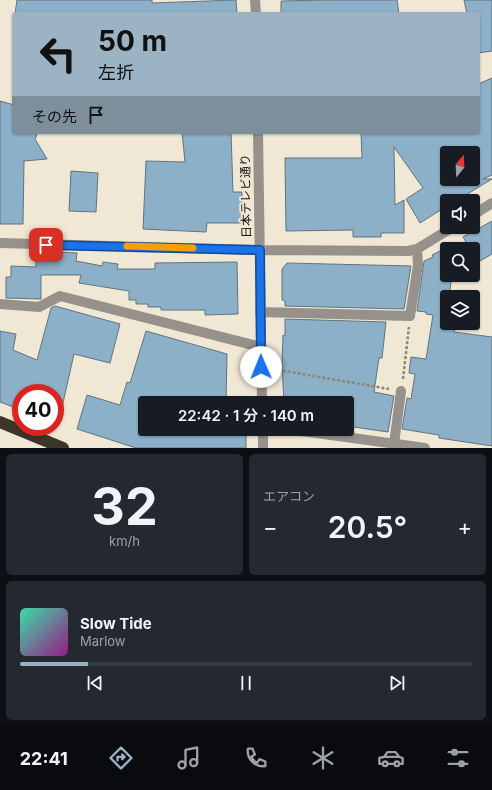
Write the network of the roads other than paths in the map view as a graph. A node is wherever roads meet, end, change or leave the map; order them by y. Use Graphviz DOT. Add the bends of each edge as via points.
graph roads {
  1 [pos="255,0"];
  2 [pos="256,12"];
  3 [pos="258,134"];
  4 [pos="492,203"];
  5 [pos="480,210"];
  6 [pos="442,234"];
  7 [pos="0,244"];
  8 [pos="417,249"];
  9 [pos="260,250"];
  10 [pos="0,304"];
  11 [pos="260,312"];
  12 [pos="261,347"];
  13 [pos="401,391"];
  14 [pos="262,396"];
  15 [pos="0,422"];
  16 [pos="263,436"];
  17 [pos="337,436"];
  18 [pos="394,444"];
  19 [pos="63,448"];
  20 [pos="263,448"];
  21 [pos="425,448"];
  1 -- 2 [label="street"];
  3 -- 9 [label="street, 日本テレビ通り"];
  4 -- 5 [label="street"];
  6 -- 8 [label="street"];
  7 -- 9 [label="street"];
  8 -- 9 [label="street"];
  8 -- 11 [label="street" via="418,265 410,316"];
  9 -- 11 [label="street, 日本テレビ通り"];
  10 -- 12 [label="street" via="39,307 60,296"];
  11 -- 12 [label="street, 日本テレビ通り"];
  12 -- 14 [label="street, 日本テレビ通り"];
  13 -- 18 [label="street"];
  15 -- 19 [label="highway"];
  16 -- 20 [label="street"];
  17 -- 18 [label="street"];
  18 -- 21 [label="street"];
}
